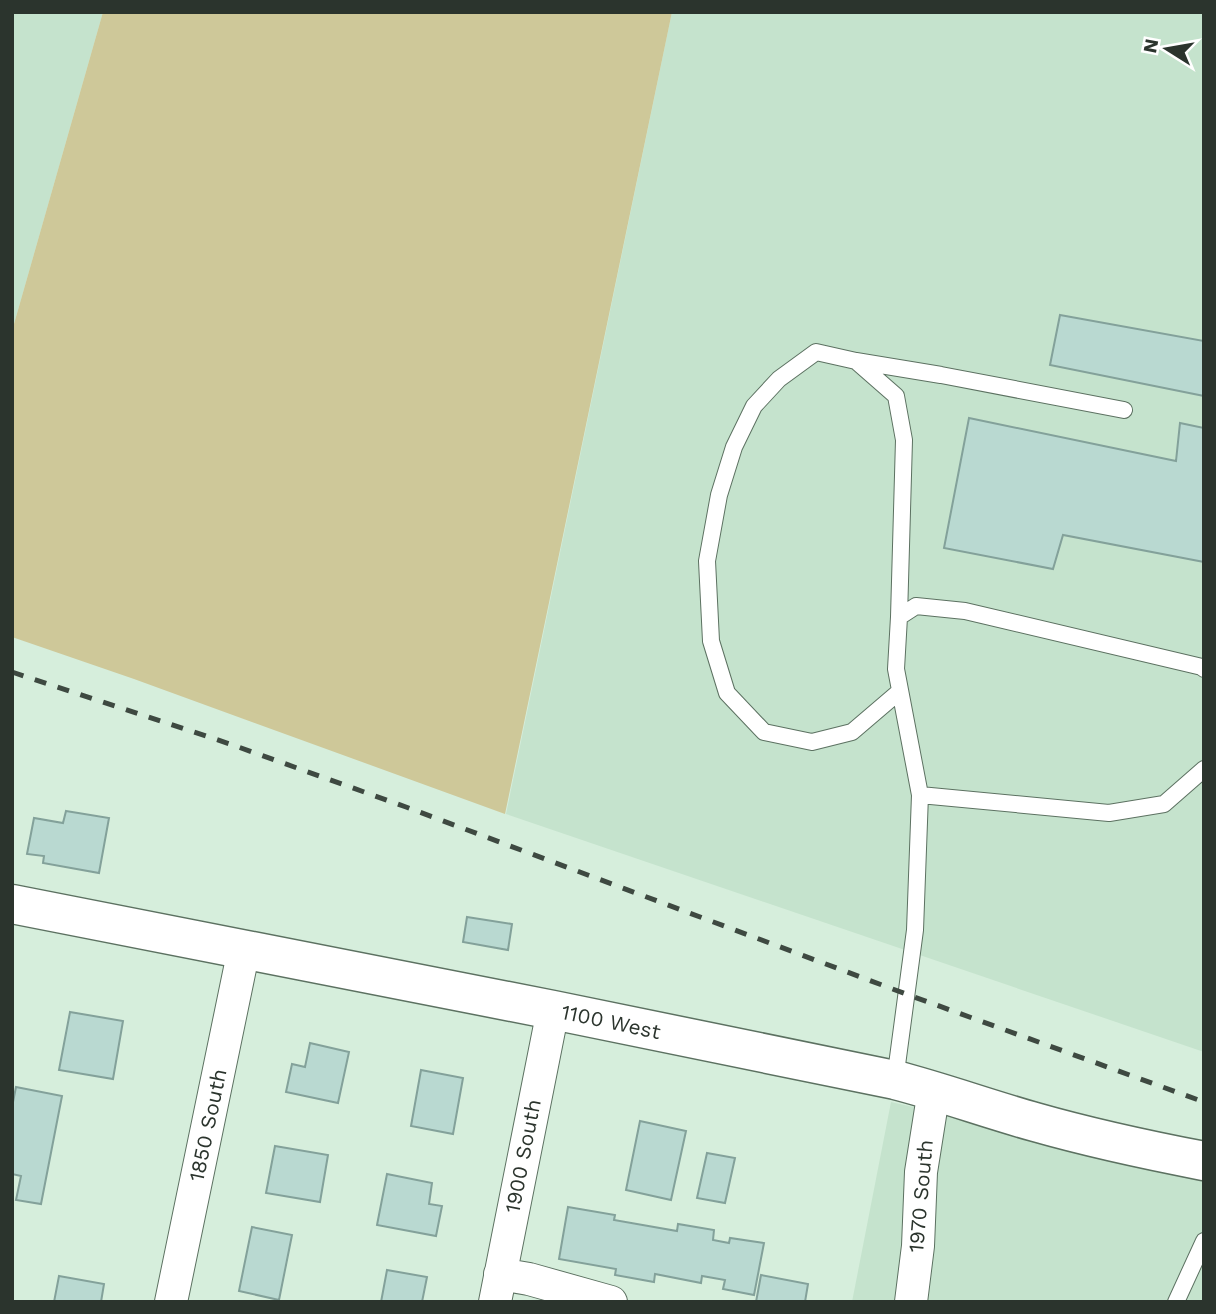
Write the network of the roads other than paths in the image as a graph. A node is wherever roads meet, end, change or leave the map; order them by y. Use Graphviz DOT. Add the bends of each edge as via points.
graph roads {
  1 [pos="856,361"];
  2 [pos="1124,410"];
  3 [pos="899,617"];
  4 [pos="1204,669"];
  5 [pos="900,691"];
  6 [pos="1204,769"];
  7 [pos="920,795"];
  8 [pos="12,904"];
  9 [pos="244,949"];
  10 [pos="553,1010"];
  11 [pos="895,1080"];
  12 [pos="934,1090"];
  13 [pos="1204,1161"];
  14 [pos="1204,1241"];
  15 [pos="497,1288"];
  16 [pos="172,1302"];
  17 [pos="611,1302"];
  18 [pos="911,1302"];
  19 [pos="1176,1302"];
  1 -- 2 [label="lane"];
  1 -- 3 [label="lane" via="896,396 905,440"];
  1 -- 5 [label="lane" via="816,352 779,379 754,406 734,447 719,495 707,561 711,641 727,692 764,732 812,742 852,733"];
  3 -- 4 [label="lane" via="916,606 965,611"];
  3 -- 5 [label="lane" via="896,668"];
  5 -- 7 [label="lane"];
  6 -- 7 [label="lane" via="1164,804 1109,813"];
  7 -- 11 [label="lane" via="915,930"];
  8 -- 9 [label="street, 1100 West"];
  9 -- 10 [label="street, 1100 West"];
  9 -- 16 [label="street, 1850 South"];
  10 -- 11 [label="street, 1100 West"];
  10 -- 15 [label="street, 1900 South"];
  11 -- 12 [label="street, 1100 West"];
  12 -- 13 [label="street, 1100 West" via="1046,1125"];
  12 -- 18 [label="street, 1970 South" via="921,1172"];
  14 -- 19 [label="lane"];
  15 -- 17 [label="street" via="528,1279"];
}
